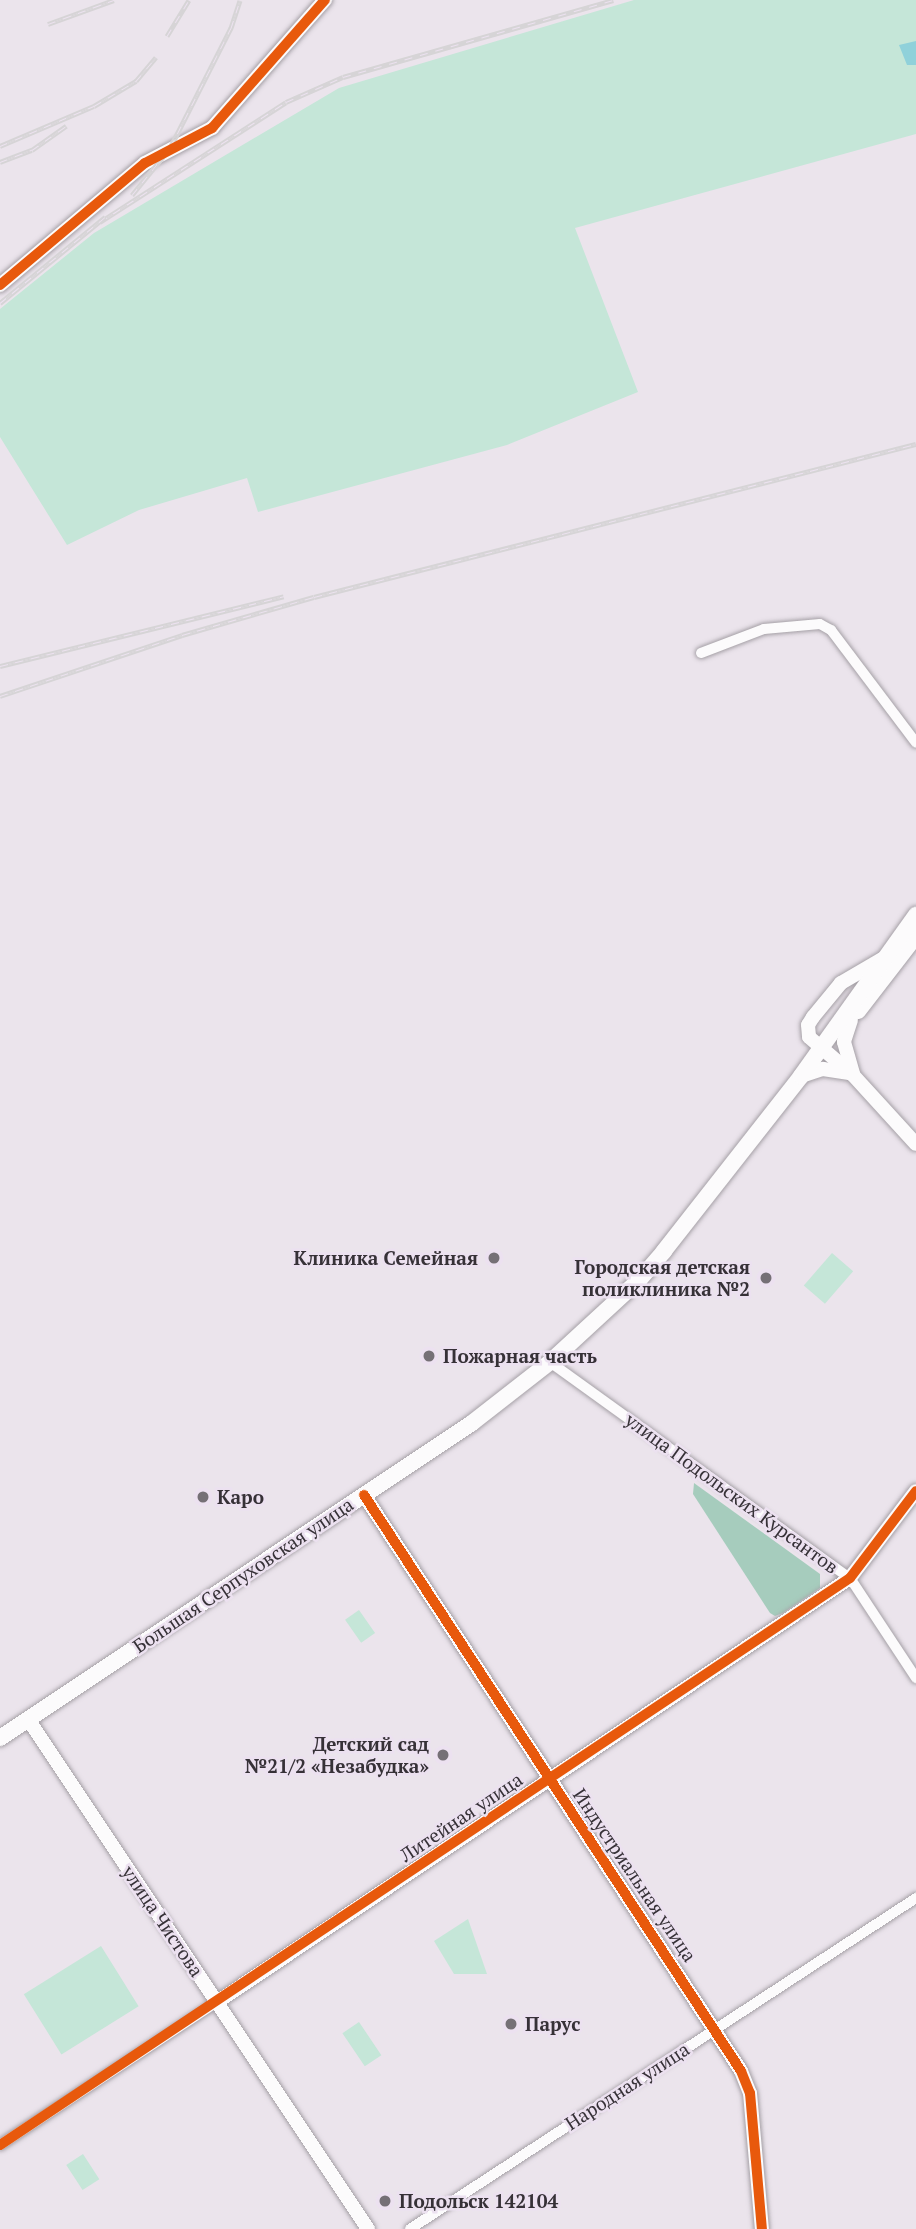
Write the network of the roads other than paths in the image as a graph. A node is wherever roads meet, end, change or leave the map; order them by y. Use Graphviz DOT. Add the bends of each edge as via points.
graph roads {
  1 [pos="325,0"];
  2 [pos="0,285"];
  3 [pos="701,653"];
  4 [pos="916,743"];
  5 [pos="916,915"];
  6 [pos="916,936"];
  7 [pos="882,959"];
  8 [pos="851,1020"];
  9 [pos="822,1049"];
  10 [pos="853,1075"];
  11 [pos="801,1076"];
  12 [pos="916,1144"];
  13 [pos="550,1362"];
  14 [pos="916,1491"];
  15 [pos="364,1495"];
  16 [pos="850,1578"];
  17 [pos="916,1678"];
  18 [pos="28,1719"];
  19 [pos="0,1738"];
  20 [pos="549,1778"];
  21 [pos="916,1898"];
  22 [pos="218,2002"];
  23 [pos="714,2029"];
  24 [pos="0,2145"];
  25 [pos="368,2229"];
  26 [pos="410,2229"];
  27 [pos="762,2229"];
  1 -- 2 [label="street" via="212,128 145,163"];
  3 -- 4 [label="street" via="764,629 820,624 831,631"];
  5 -- 7 [label="main road, Большая Серпуховская улица"];
  6 -- 8 [label="main road, Большая Серпуховская улица"];
  7 -- 9 [label="main road, Большая Серпуховская улица"];
  7 -- 9 [label="street" via="841,983 813,1017 809,1037"];
  8 -- 9 [label="main road, Большая Серпуховская улица"];
  8 -- 10 [label="street" via="844,1042"];
  9 -- 10 [label="street"];
  9 -- 11 [label="main road, Большая Серпуховская улица"];
  10 -- 11 [label="street" via="823,1069"];
  10 -- 12 [label="street"];
  11 -- 13 [label="main road, Большая Серпуховская улица" via="648,1270"];
  13 -- 15 [label="main road, Большая Серпуховская улица" via="471,1423"];
  13 -- 16 [label="street, улица Подольских Курсантов"];
  14 -- 16 [label="street, Литейная улица"];
  15 -- 18 [label="main road, Большая Серпуховская улица"];
  15 -- 20 [label="street, Индустриальная улица"];
  16 -- 17 [label="street, улица Подольских Курсантов"];
  16 -- 20 [label="street, Литейная улица"];
  18 -- 19 [label="main road, Большая Серпуховская улица"];
  18 -- 22 [label="street, улица Чистова"];
  20 -- 22 [label="street, Литейная улица"];
  20 -- 23 [label="street, Индустриальная улица"];
  21 -- 23 [label="street, Народная улица"];
  22 -- 24 [label="street, Литейная улица"];
  22 -- 25 [label="street, улица Чистова"];
  23 -- 26 [label="street, Народная улица"];
  23 -- 27 [label="street, Индустриальная улица" via="750,2093"];
}
